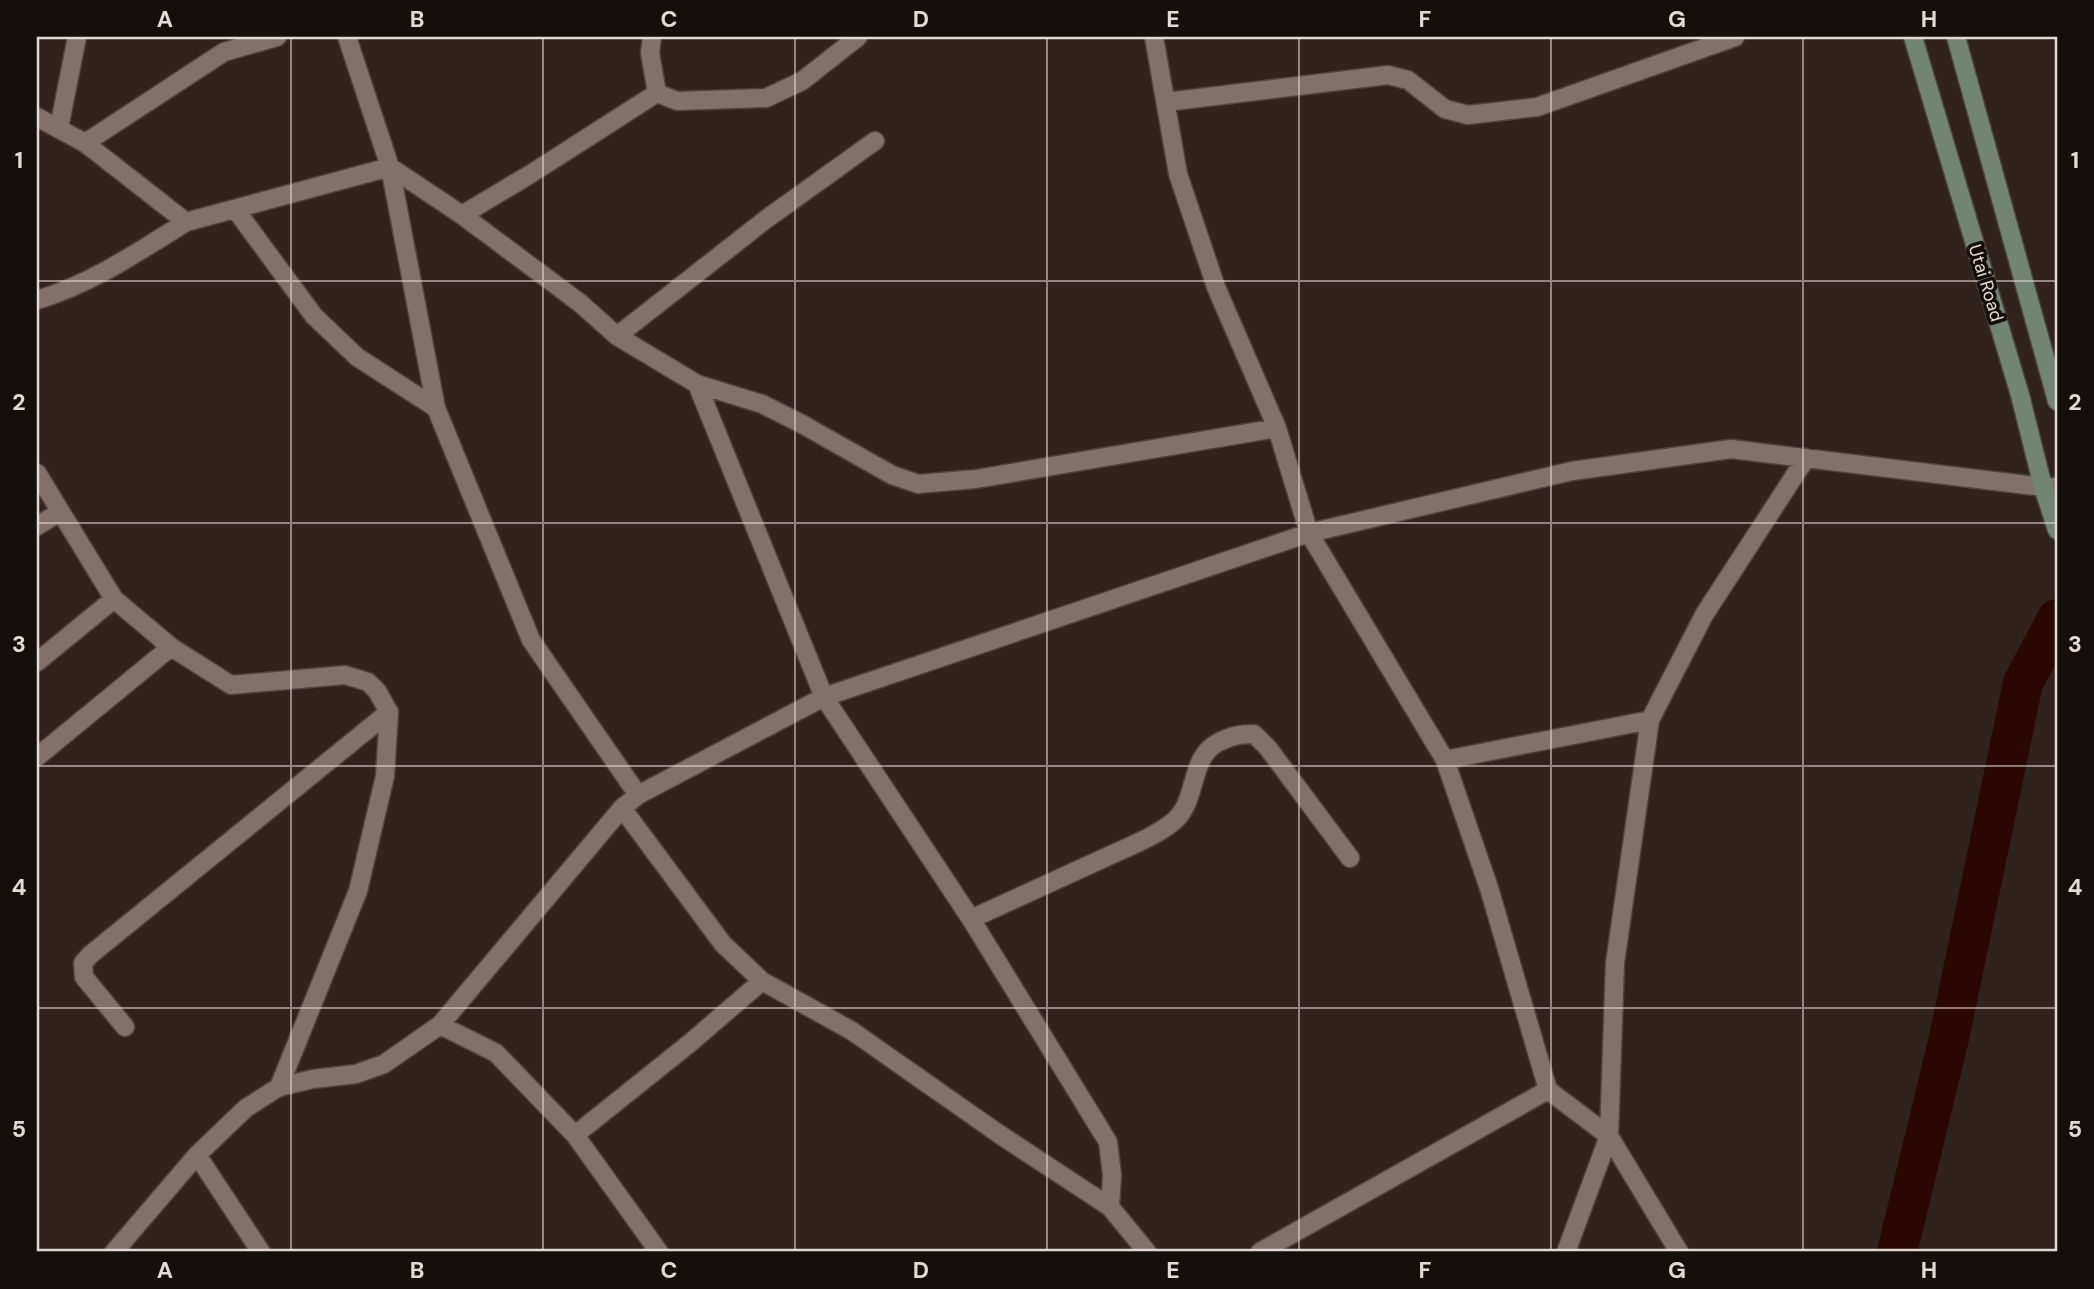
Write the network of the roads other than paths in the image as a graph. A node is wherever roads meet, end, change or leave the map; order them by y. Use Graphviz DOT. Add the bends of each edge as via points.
graph roads {
  1 [pos="78,37"];
  2 [pos="277,37"];
  3 [pos="347,37"];
  4 [pos="652,37"];
  5 [pos="858,37"];
  6 [pos="1154,37"];
  7 [pos="1735,37"];
  8 [pos="1913,37"];
  9 [pos="1956,37"];
  10 [pos="657,93"];
  11 [pos="1166,102"];
  12 [pos="37,118"];
  13 [pos="59,128"];
  14 [pos="875,141"];
  15 [pos="85,143"];
  16 [pos="390,167"];
  17 [pos="235,209"];
  18 [pos="462,215"];
  19 [pos="186,222"];
  20 [pos="37,300"];
  21 [pos="617,336"];
  22 [pos="697,384"];
  23 [pos="2057,401"];
  24 [pos="436,408"];
  25 [pos="1276,428"];
  26 [pos="1806,458"];
  27 [pos="37,473"];
  28 [pos="2050,487"];
  29 [pos="60,512"];
  30 [pos="37,527"];
  31 [pos="2057,530"];
  32 [pos="1309,533"];
  33 [pos="114,599"];
  34 [pos="171,647"];
  35 [pos="37,662"];
  36 [pos="824,697"];
  37 [pos="389,712"];
  38 [pos="1650,720"];
  39 [pos="37,757"];
  40 [pos="1445,760"];
  41 [pos="638,795"];
  42 [pos="622,808"];
  43 [pos="1350,858"];
  44 [pos="971,919"];
  45 [pos="762,981"];
  46 [pos="440,1025"];
  47 [pos="125,1027"];
  48 [pos="279,1087"];
  49 [pos="1548,1090"];
  50 [pos="575,1135"];
  51 [pos="1609,1136"];
  52 [pos="197,1155"];
  53 [pos="1110,1207"];
  54 [pos="114,1252"];
  55 [pos="261,1252"];
  56 [pos="659,1252"];
  57 [pos="1147,1252"];
  58 [pos="1260,1252"];
  59 [pos="1566,1252"];
  60 [pos="1679,1252"];
  1 -- 13 [label="street"];
  2 -- 15 [label="street" via="224,52"];
  3 -- 16 [label="street"];
  4 -- 10 [label="street"];
  5 -- 10 [label="street" via="802,81 766,98 677,101"];
  6 -- 11 [label="street"];
  7 -- 11 [label="street" via="1537,107 1468,115 1445,109 1408,80 1388,75"];
  8 -- 28 [label="main road, Utai Road"];
  9 -- 23 [label="main road, Utai Road"];
  10 -- 18 [label="street"];
  11 -- 25 [label="street" via="1178,174 1216,287"];
  12 -- 13 [label="street"];
  13 -- 15 [label="street"];
  14 -- 21 [label="street"];
  15 -- 19 [label="street"];
  16 -- 17 [label="street"];
  16 -- 18 [label="street"];
  16 -- 24 [label="street"];
  17 -- 19 [label="street"];
  17 -- 24 [label="street" via="314,316 357,357"];
  18 -- 21 [label="street"];
  19 -- 20 [label="street" via="116,265"];
  21 -- 22 [label="street"];
  22 -- 25 [label="street" via="762,404 892,475 918,484 975,479"];
  22 -- 36 [label="street"];
  24 -- 41 [label="street" via="531,640"];
  25 -- 32 [label="street"];
  26 -- 28 [label="street"];
  26 -- 32 [label="street" via="1731,449 1572,471"];
  26 -- 38 [label="street" via="1704,615"];
  27 -- 29 [label="street"];
  28 -- 31 [label="main road, Utai Road"];
  29 -- 30 [label="street"];
  29 -- 33 [label="street"];
  32 -- 36 [label="street"];
  32 -- 40 [label="street"];
  33 -- 34 [label="street"];
  33 -- 35 [label="street"];
  34 -- 37 [label="street" via="231,685 345,675 368,682"];
  34 -- 39 [label="street"];
  36 -- 41 [label="street"];
  36 -- 44 [label="street"];
  37 -- 47 [label="street" via="83,963 84,976"];
  37 -- 48 [label="street" via="385,776 358,891"];
  38 -- 40 [label="street"];
  38 -- 51 [label="street" via="1615,963"];
  40 -- 49 [label="street" via="1489,888"];
  41 -- 42 [label="street"];
  42 -- 45 [label="street" via="723,944"];
  42 -- 46 [label="street"];
  43 -- 44 [label="street" via="1268,748 1254,734 1236,733 1207,748 1188,803 1175,821"];
  44 -- 53 [label="street" via="1108,1142"];
  45 -- 50 [label="street"];
  45 -- 53 [label="street" via="852,1031"];
  46 -- 48 [label="street" via="384,1064 356,1074"];
  46 -- 50 [label="street" via="496,1053"];
  48 -- 52 [label="street" via="246,1108"];
  49 -- 51 [label="street"];
  49 -- 58 [label="street"];
  50 -- 56 [label="street"];
  51 -- 59 [label="street"];
  51 -- 60 [label="street"];
  52 -- 54 [label="street"];
  52 -- 55 [label="street"];
  53 -- 57 [label="street"];
}
